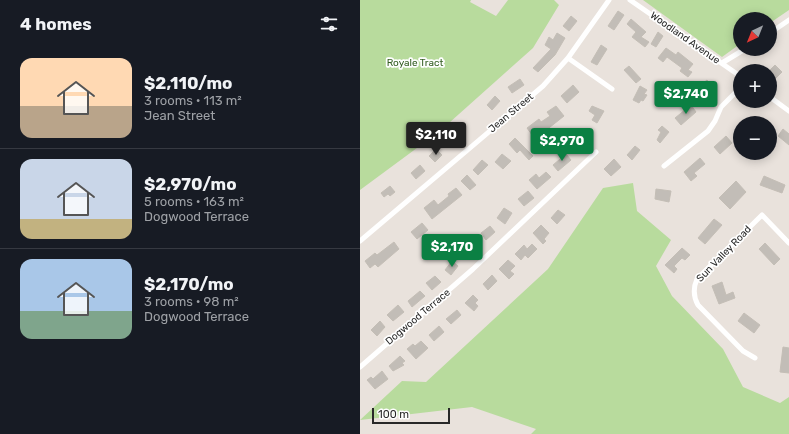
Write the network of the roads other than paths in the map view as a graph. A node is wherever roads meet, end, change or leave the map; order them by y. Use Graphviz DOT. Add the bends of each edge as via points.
graph roads {
  1 [pos="609,0"];
  2 [pos="630,0"];
  3 [pos="789,20"];
  4 [pos="777,28"];
  5 [pos="734,56"];
  6 [pos="568,58"];
  7 [pos="722,64"];
  8 [pos="733,71"];
  9 [pos="612,88"];
  10 [pos="733,95"];
  11 [pos="777,102"];
  12 [pos="789,111"];
  13 [pos="596,152"];
  14 [pos="664,166"];
  15 [pos="360,241"];
  16 [pos="789,243"];
  17 [pos="755,358"];
  18 [pos="360,367"];
  1 -- 6 [label="street, Jean Street"];
  2 -- 7 [label="street, Woodland Avenue"];
  3 -- 4 [label="street"];
  5 -- 7 [label="street"];
  6 -- 9 [label="street"];
  6 -- 15 [label="street, Jean Street" via="527,100"];
  7 -- 8 [label="street, Woodland Avenue"];
  10 -- 14 [label="street" via="721,107 708,131"];
  11 -- 12 [label="street"];
  13 -- 18 [label="street, Dogwood Terrace" via="473,269"];
  16 -- 17 [label="street, Sun Valley Road" via="762,215 697,279 695,284 694,295 698,305 742,351"];
}
